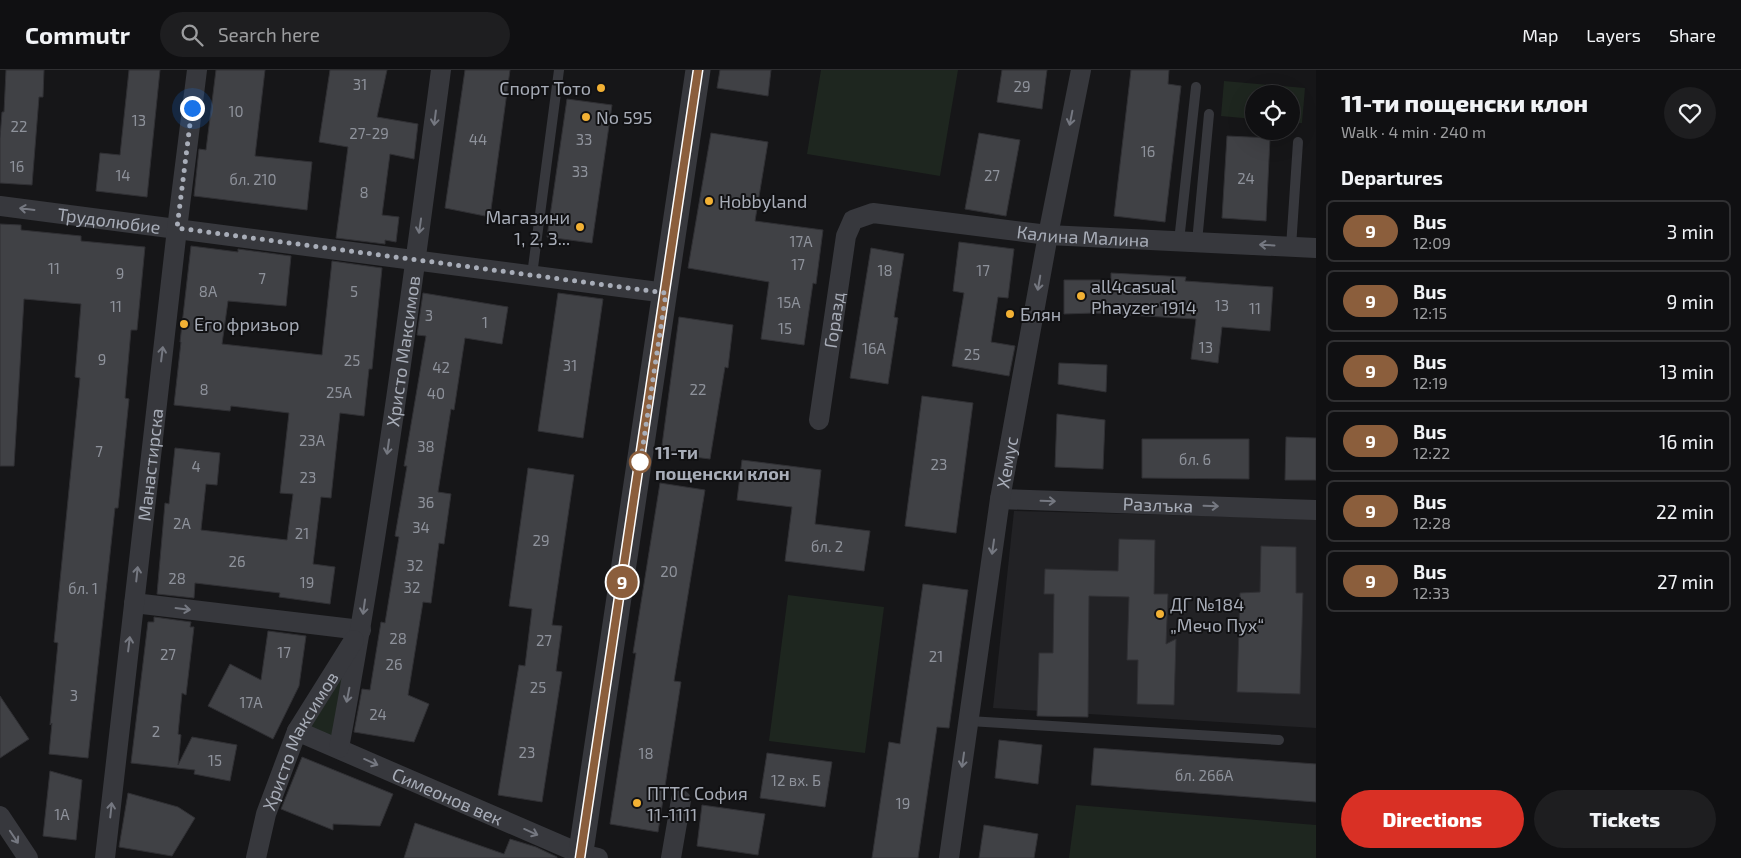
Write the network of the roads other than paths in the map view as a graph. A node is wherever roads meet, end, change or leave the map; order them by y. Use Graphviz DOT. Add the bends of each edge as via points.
graph roads {
  1 [pos="197,70"];
  2 [pos="441,70"];
  3 [pos="559,70"];
  4 [pos="698,70"];
  5 [pos="1080,70"];
  6 [pos="1196,87"];
  7 [pos="1209,114"];
  8 [pos="1298,142"];
  9 [pos="0,206"];
  10 [pos="853,220"];
  11 [pos="177,228"];
  12 [pos="1048,235"];
  13 [pos="1188,241"];
  14 [pos="1291,246"];
  15 [pos="1316,248"];
  16 [pos="416,260"];
  17 [pos="532,275"];
  18 [pos="666,293"];
  19 [pos="819,420"];
  20 [pos="1000,499"];
  21 [pos="1316,510"];
  22 [pos="134,603"];
  23 [pos="361,630"];
  24 [pos="969,721"];
  25 [pos="298,731"];
  26 [pos="1279,740"];
  27 [pos="338,748"];
  28 [pos="681,800"];
  29 [pos="0,816"];
  30 [pos="586,857"];
  31 [pos="28,858"];
  32 [pos="105,858"];
  33 [pos="256,858"];
  34 [pos="671,858"];
  35 [pos="949,858"];
  1 -- 11 [label="street, Манастирска"];
  2 -- 16 [label="street, Христо Максимов, one-way"];
  3 -- 17 [label="lane"];
  4 -- 18 [label="street"];
  5 -- 12 [label="street, Хемус, one-way"];
  6 -- 13 [label="lane"];
  7 -- 13 [label="lane"];
  8 -- 14 [label="lane"];
  11 -- 9 [label="street, Трудолюбие, one-way"];
  10 -- 12 [label="street, Калина Малина" via="873,213"];
  10 -- 19 [label="street, Горазд" via="846,236"];
  11 -- 16 [label="street, Трудолюбие"];
  22 -- 11 [label="street, Манастирска, one-way"];
  12 -- 13 [label="street, Калина Малина"];
  12 -- 20 [label="street, Хемус, one-way"];
  14 -- 13 [label="street, Калина Малина, one-way"];
  14 -- 15 [label="street, Калина Малина"];
  16 -- 17 [label="street, Трудолюбие"];
  16 -- 23 [label="street, Христо Максимов, one-way"];
  17 -- 18 [label="street, Трудолюбие"];
  18 -- 30 [label="street"];
  20 -- 21 [label="street, Разлъка, one-way"];
  20 -- 24 [label="street, Хемус, one-way"];
  22 -- 23 [label="street, one-way"];
  32 -- 22 [label="street, Манастирска, one-way"];
  23 -- 25 [label="street, Христо Максимов"];
  23 -- 27 [label="street, Христо Максимов, one-way"];
  24 -- 26 [label="lane"];
  24 -- 35 [label="street, Хемус, one-way"];
  25 -- 27 [label="street, Симеонов век"];
  25 -- 33 [label="street, Христо Максимов" via="266,814"];
  27 -- 30 [label="street, Симеонов век, one-way"];
  28 -- 34 [label="street"];
  29 -- 31 [label="street, one-way"];
}
